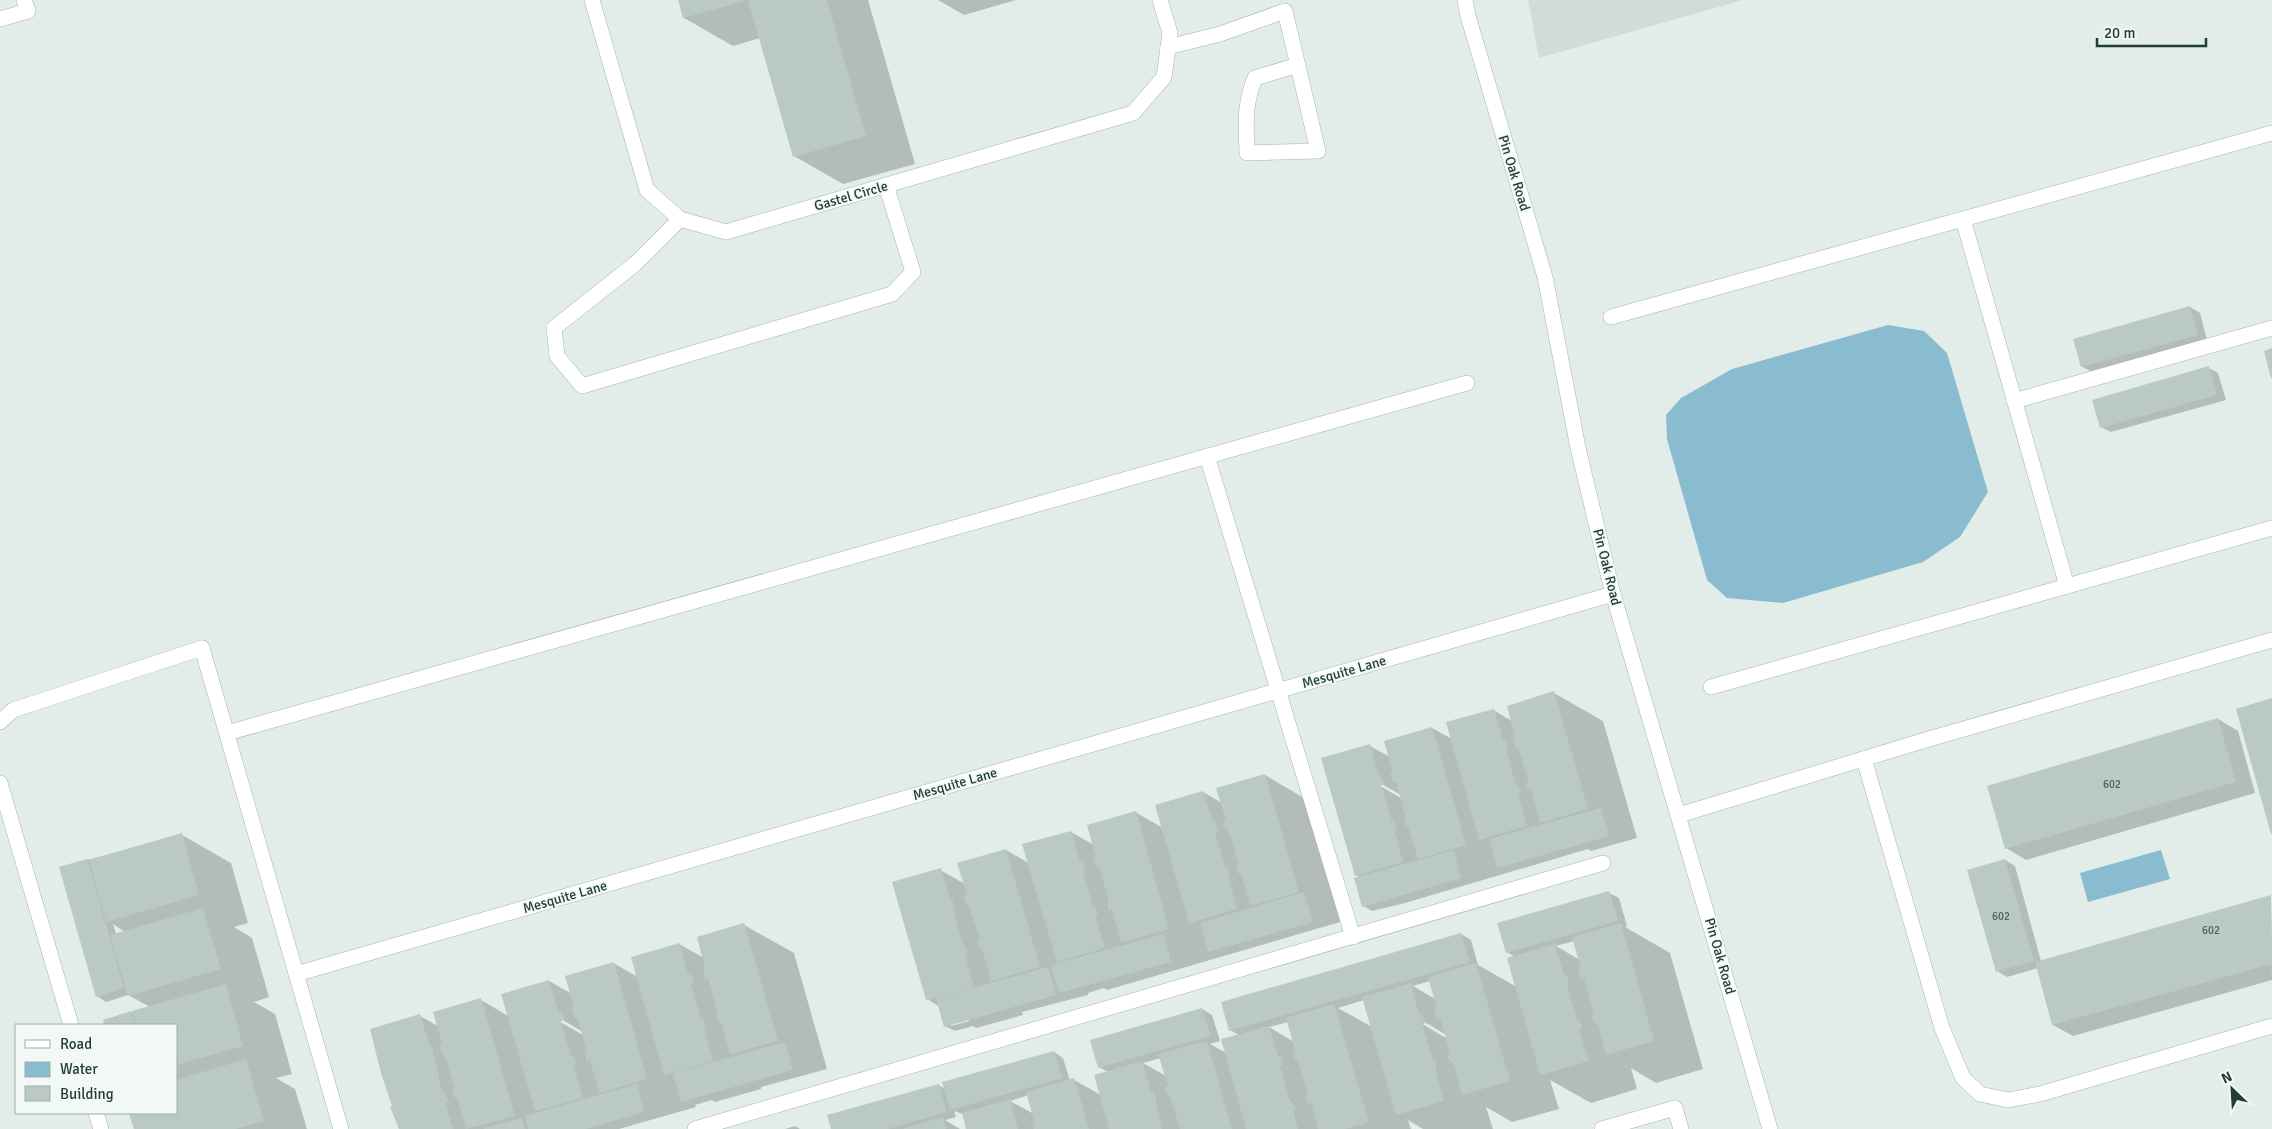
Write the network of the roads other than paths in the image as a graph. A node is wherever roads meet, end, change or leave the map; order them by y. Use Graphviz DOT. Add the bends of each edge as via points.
graph roads {
  1 [pos="24,0"];
  2 [pos="592,0"];
  3 [pos="1160,0"];
  4 [pos="1465,0"];
  5 [pos="0,19"];
  6 [pos="1168,47"];
  7 [pos="1298,64"];
  8 [pos="2272,133"];
  9 [pos="886,186"];
  10 [pos="680,219"];
  11 [pos="1962,219"];
  12 [pos="1611,317"];
  13 [pos="2272,328"];
  14 [pos="1467,383"];
  15 [pos="2014,401"];
  16 [pos="1207,456"];
  17 [pos="2272,528"];
  18 [pos="2067,586"];
  19 [pos="1613,594"];
  20 [pos="2272,640"];
  21 [pos="1711,688"];
  22 [pos="1279,691"];
  23 [pos="0,722"];
  24 [pos="228,733"];
  25 [pos="1864,758"];
  26 [pos="0,783"];
  27 [pos="1679,815"];
  28 [pos="1604,864"];
  29 [pos="1352,937"];
  30 [pos="296,974"];
  31 [pos="71,1024"];
  32 [pos="2272,1026"];
  33 [pos="96,1114"];
  34 [pos="101,1129"];
  35 [pos="341,1129"];
  36 [pos="695,1129"];
  37 [pos="1602,1129"];
  38 [pos="1681,1129"];
  39 [pos="1770,1129"];
  1 -- 5 [label="street" via="28,11"];
  2 -- 10 [label="street, Gastel Circle" via="647,190"];
  3 -- 6 [label="street, Gastel Circle" via="1170,33"];
  4 -- 19 [label="street, Pin Oak Road" via="1545,277 1578,448"];
  6 -- 7 [label="street" via="1220,34 1285,11"];
  6 -- 9 [label="street, Gastel Circle" via="1164,77 1133,113"];
  7 -- 7 [label="street" via="1318,150 1247,153 1247,96 1255,78"];
  8 -- 11 [label="street"];
  9 -- 10 [label="street, Gastel Circle" via="726,232"];
  9 -- 10 [label="street" via="913,272 892,294 582,386 557,356 554,328 635,264"];
  11 -- 12 [label="street"];
  11 -- 15 [label="street"];
  13 -- 15 [label="street"];
  14 -- 16 [label="street"];
  15 -- 18 [label="street"];
  16 -- 22 [label="street"];
  16 -- 24 [label="street"];
  17 -- 18 [label="street"];
  18 -- 21 [label="street"];
  19 -- 22 [label="street, Mesquite Lane"];
  19 -- 27 [label="street, Pin Oak Road"];
  20 -- 25 [label="street"];
  22 -- 29 [label="street"];
  22 -- 30 [label="street, Mesquite Lane"];
  23 -- 24 [label="street" via="13,710 202,648"];
  24 -- 30 [label="street"];
  25 -- 27 [label="street"];
  25 -- 32 [label="street" via="1942,1028 1964,1078 1980,1094 2008,1100 2040,1094"];
  26 -- 31 [label="street"];
  27 -- 39 [label="street, Pin Oak Road"];
  28 -- 29 [label="street"];
  29 -- 36 [label="street"];
  30 -- 35 [label="street"];
  33 -- 34 [label="street"];
  37 -- 38 [label="street" via="1676,1108"];
}
